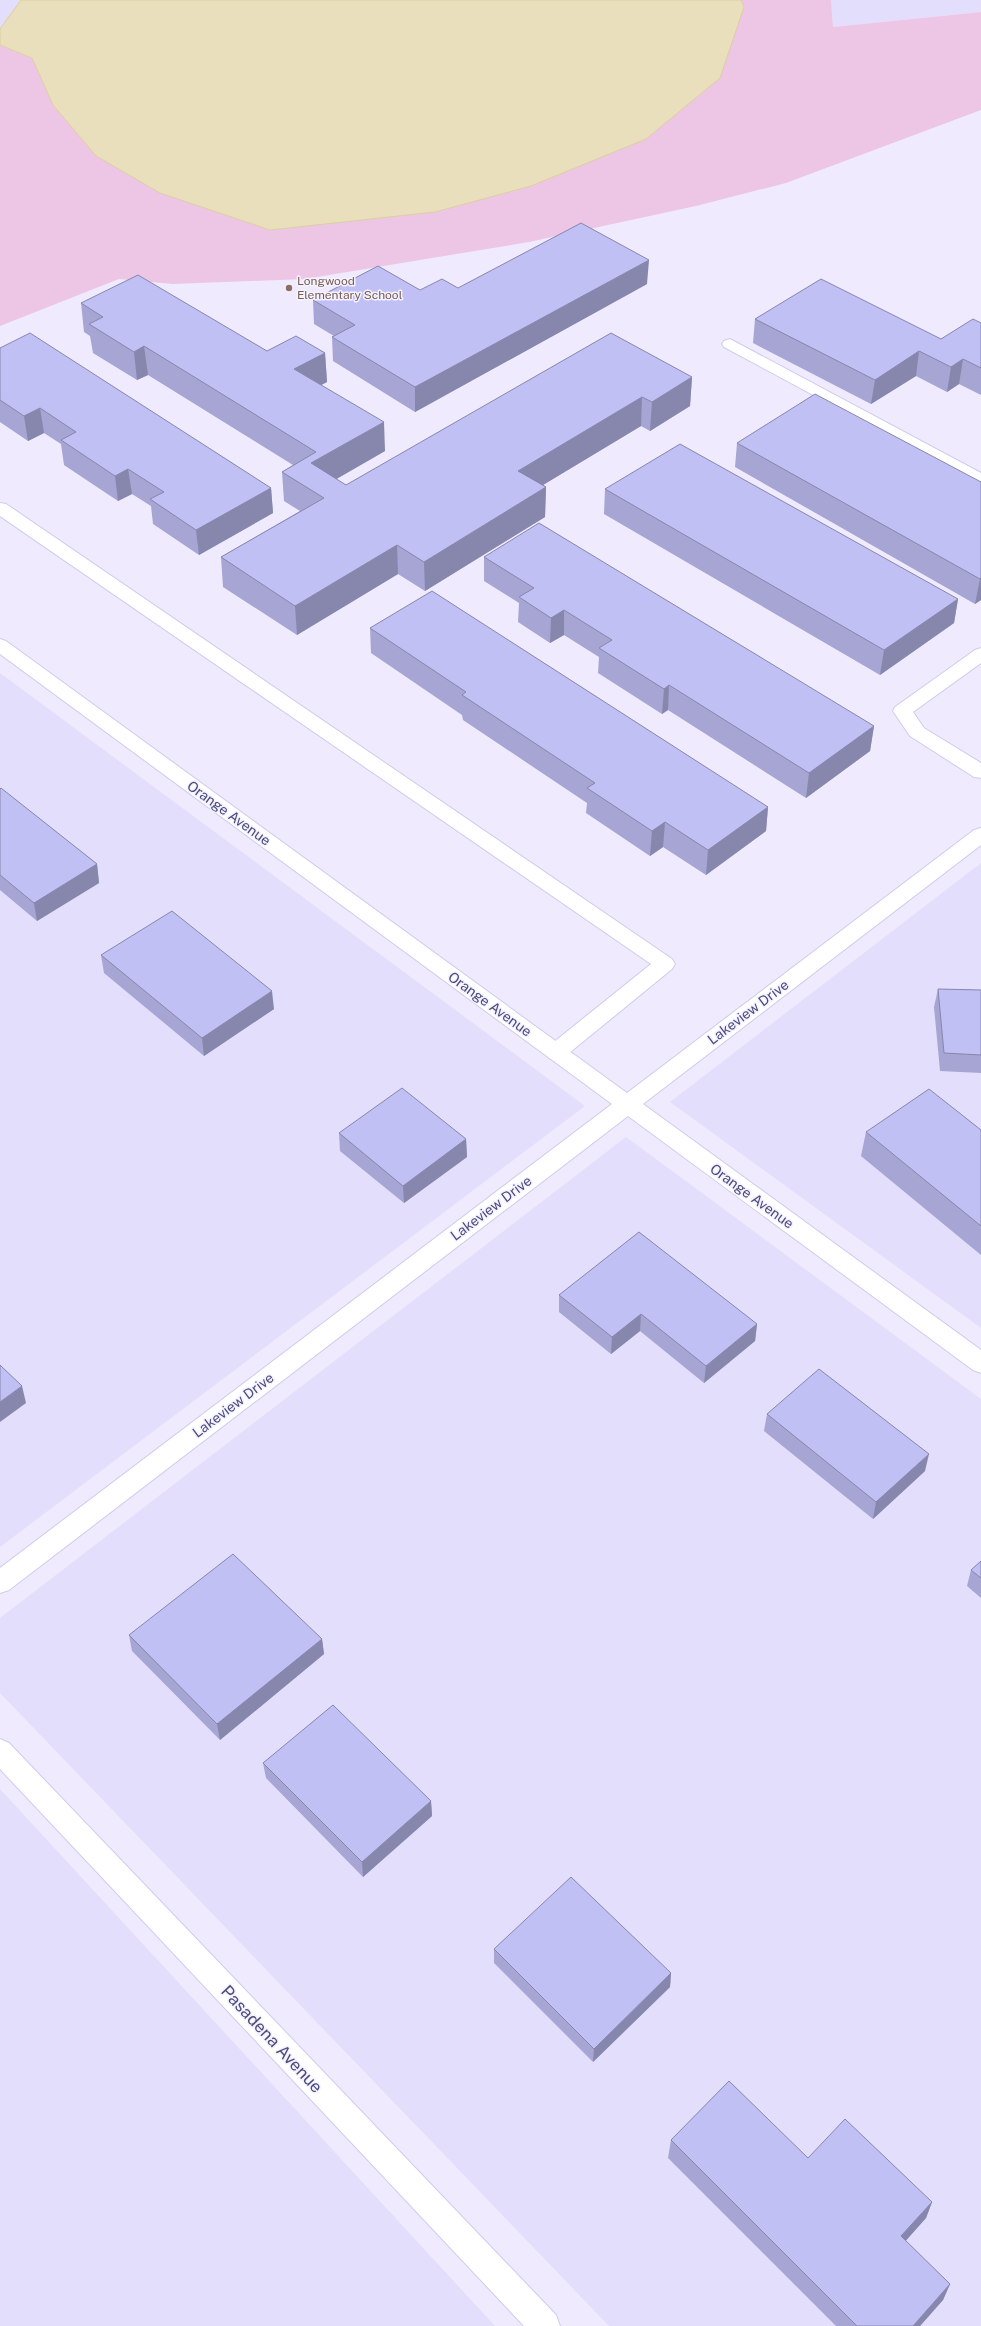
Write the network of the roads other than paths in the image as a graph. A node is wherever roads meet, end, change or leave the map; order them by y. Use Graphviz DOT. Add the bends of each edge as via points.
graph roads {
  1 [pos="730,344"];
  2 [pos="981,480"];
  3 [pos="0,508"];
  4 [pos="0,645"];
  5 [pos="981,654"];
  6 [pos="981,772"];
  7 [pos="981,835"];
  8 [pos="556,1052"];
  9 [pos="627,1104"];
  10 [pos="981,1363"];
  11 [pos="0,1582"];
  12 [pos="0,1751"];
  13 [pos="545,2326"];
  1 -- 2 [label="street"];
  3 -- 8 [label="street" via="665,964"];
  4 -- 8 [label="street, Orange Avenue"];
  5 -- 6 [label="street" via="902,711 917,732"];
  7 -- 9 [label="street, Lakeview Drive"];
  8 -- 9 [label="street, Orange Avenue"];
  9 -- 10 [label="street, Orange Avenue"];
  9 -- 11 [label="street, Lakeview Drive"];
  12 -- 13 [label="street, Pasadena Avenue"];
}
